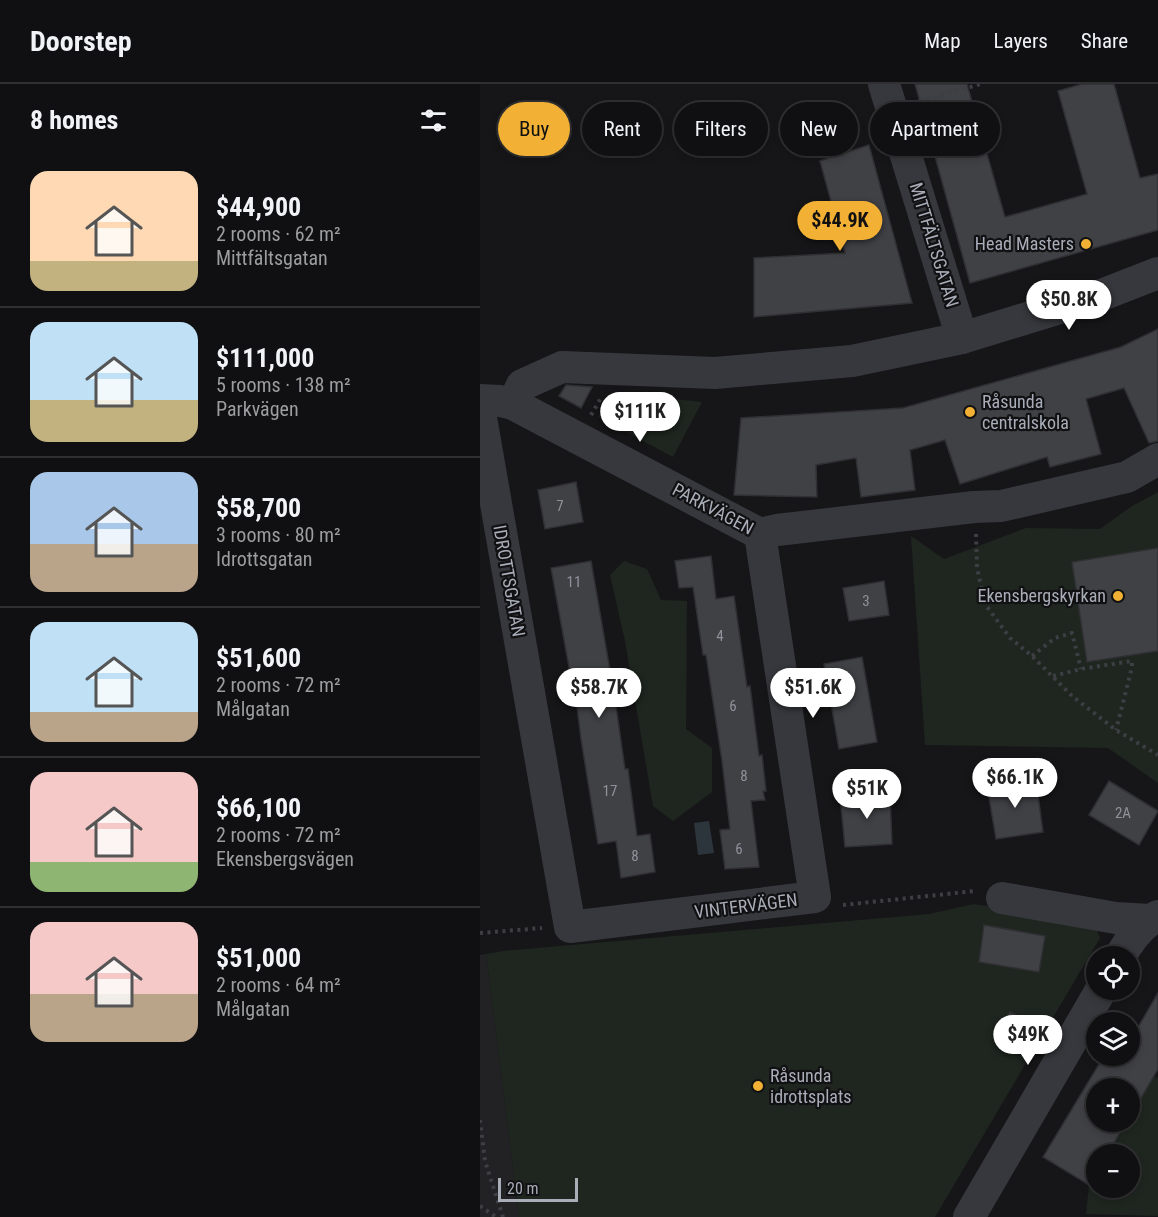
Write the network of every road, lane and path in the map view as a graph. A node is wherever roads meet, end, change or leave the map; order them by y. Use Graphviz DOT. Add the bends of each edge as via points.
graph roads {
  1 [pos="885,84"];
  2 [pos="981,84"];
  3 [pos="950,93"];
  4 [pos="1158,273"];
  5 [pos="962,338"];
  6 [pos="480,400"];
  7 [pos="513,404"];
  8 [pos="480,412"];
  9 [pos="1158,459"];
  10 [pos="988,507"];
  11 [pos="760,534"];
  12 [pos="1032,656"];
  13 [pos="1081,669"];
  14 [pos="1052,676"];
  15 [pos="1116,730"];
  16 [pos="1158,755"];
  17 [pos="815,897"];
  18 [pos="1002,898"];
  19 [pos="1154,918"];
  20 [pos="570,927"];
  21 [pos="480,933"];
  22 [pos="1128,946"];
  23 [pos="1095,1000"];
  24 [pos="480,1120"];
  25 [pos="480,1206"];
  26 [pos="496,1217"];
  27 [pos="503,1217"];
  28 [pos="969,1217"];
  1 -- 5 [label="street, MITTFÄLTSGATAN"];
  2 -- 3 [label="path"];
  4 -- 5 [label="street" via="1099,296"];
  5 -- 7 [label="street" via="852,361 716,372 562,367 522,385"];
  6 -- 7 [label="street, PARKVÄGEN"];
  7 -- 11 [label="street, PARKVÄGEN"];
  8 -- 20 [label="street, IDROTTSGATAN"];
  9 -- 10 [label="street, PARKVÄGEN" via="1127,477"];
  10 -- 11 [label="street, PARKVÄGEN"];
  10 -- 12 [label="path" via="977,568 985,604 1010,638"];
  11 -- 17 [label="street"];
  12 -- 13 [label="path" via="1055,638 1072,633"];
  12 -- 14 [label="path"];
  13 -- 14 [label="path"];
  13 -- 15 [label="path" via="1132,661"];
  14 -- 15 [label="path"];
  15 -- 16 [label="path"];
  17 -- 18 [label="path, VINTERVÄGEN" via="834,906 974,890"];
  17 -- 20 [label="street, VINTERVÄGEN"];
  18 -- 19 [label="street" via="1116,918"];
  19 -- 22 [label="street"];
  20 -- 21 [label="path"];
  23 -- 28 [label="street"];
  24 -- 27 [label="path" via="485,1161"];
  25 -- 26 [label="path"];
}
